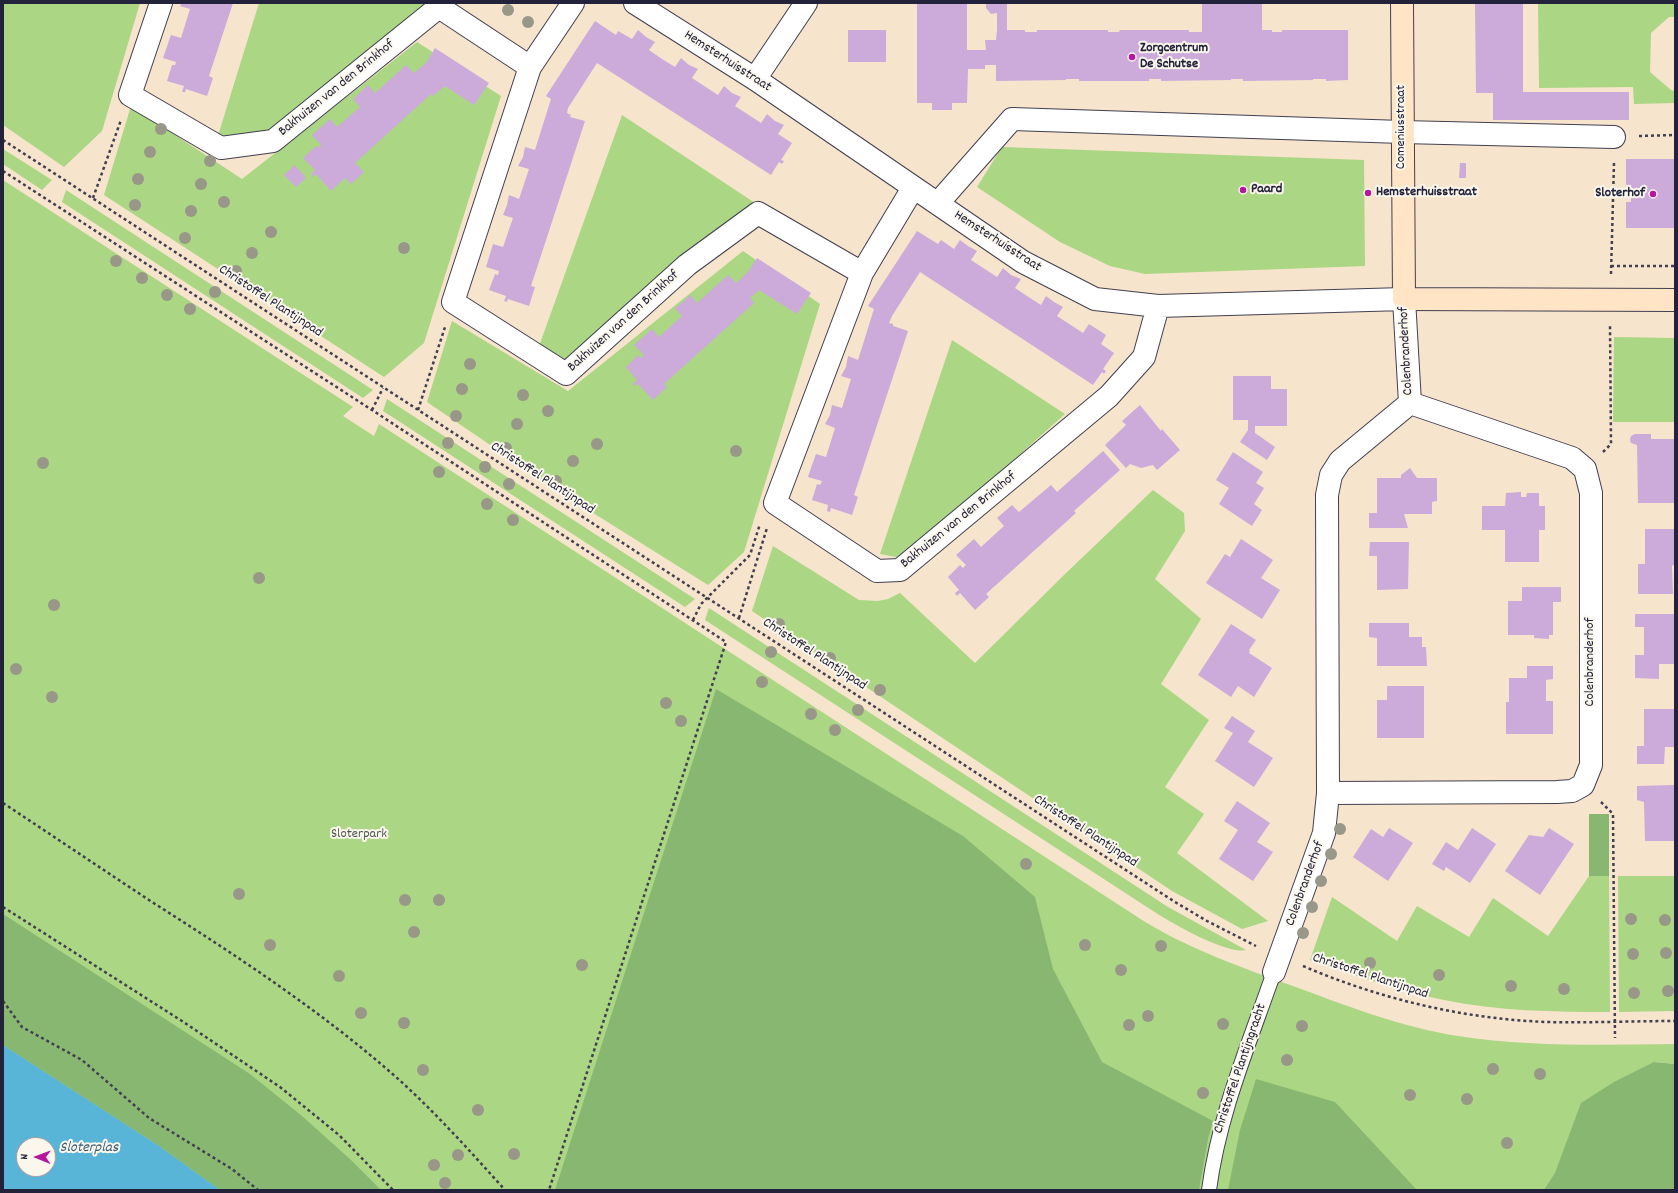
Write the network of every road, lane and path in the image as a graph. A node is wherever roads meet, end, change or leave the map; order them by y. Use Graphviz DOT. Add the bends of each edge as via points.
graph roads {
  1 [pos="161,3"];
  2 [pos="573,3"];
  3 [pos="635,3"];
  4 [pos="806,3"];
  5 [pos="1402,3"];
  6 [pos="530,67"];
  7 [pos="755,79"];
  8 [pos="130,95"];
  9 [pos="1402,132"];
  10 [pos="1675,136"];
  11 [pos="1614,137"];
  12 [pos="3,140"];
  13 [pos="3,171"];
  14 [pos="913,188"];
  15 [pos="93,199"];
  16 [pos="938,203"];
  17 [pos="1675,266"];
  18 [pos="862,273"];
  19 [pos="1610,299"];
  20 [pos="1404,300"];
  21 [pos="1675,300"];
  22 [pos="453,302"];
  23 [pos="1158,306"];
  24 [pos="383,388"];
  25 [pos="1410,404"];
  26 [pos="372,410"];
  27 [pos="418,410"];
  28 [pos="1585,469"];
  29 [pos="775,503"];
  30 [pos="707,598"];
  31 [pos="739,618"];
  32 [pos="693,620"];
  33 [pos="1583,785"];
  34 [pos="1328,793"];
  35 [pos="3,803"];
  36 [pos="3,907"];
  37 [pos="1277,964"];
  38 [pos="3,1001"];
  39 [pos="1614,1021"];
  40 [pos="1675,1021"];
  41 [pos="1614,1038"];
  42 [pos="258,1190"];
  43 [pos="393,1190"];
  44 [pos="505,1190"];
  45 [pos="549,1190"];
  46 [pos="1209,1190"];
  1 -- 8 [label="street"];
  2 -- 6 [label="street"];
  3 -- 7 [label="street, Hemsterhuisstraat"];
  4 -- 7 [label="street"];
  5 -- 9 [label="street, Comeniusstraat"];
  6 -- 8 [label="street, Bakhuizen van den Brinkhof" via="439,7 273,141 221,148"];
  6 -- 22 [label="street"];
  7 -- 14 [label="street, Hemsterhuisstraat"];
  8 -- 15 [label="path"];
  9 -- 11 [label="street, Hemsterhuisstraat"];
  9 -- 16 [label="street, Hemsterhuisstraat" via="1012,118"];
  9 -- 20 [label="street, Comeniusstraat"];
  10 -- 11 [label="path"];
  11 -- 17 [label="path" via="1611,266"];
  12 -- 15 [label="path, Christoffel Plantijnpad"];
  13 -- 26 [label="path"];
  14 -- 16 [label="street, Hemsterhuisstraat"];
  14 -- 18 [label="street"];
  15 -- 24 [label="path, Christoffel Plantijnpad"];
  16 -- 23 [label="street, Hemsterhuisstraat" via="1023,262 1095,299"];
  18 -- 22 [label="street, Bakhuizen van den Brinkhof" via="758,213 687,265 566,374"];
  18 -- 29 [label="street"];
  19 -- 20 [label="street, Hemsterhuisstraat"];
  19 -- 21 [label="street, Hemsterhuisstraat"];
  19 -- 28 [label="path" via="1611,444"];
  20 -- 23 [label="street, Hemsterhuisstraat"];
  20 -- 25 [label="street, Colenbranderhof"];
  22 -- 27 [label="path"];
  23 -- 29 [label="street, Bakhuizen van den Brinkhof" via="1144,357 1109,396 900,570 877,571"];
  24 -- 26 [label="path"];
  24 -- 27 [label="path, Christoffel Plantijnpad"];
  25 -- 28 [label="street, Colenbranderhof" via="1572,458"];
  25 -- 34 [label="street, Colenbranderhof" via="1340,461 1331,475 1327,503"];
  26 -- 32 [label="path"];
  27 -- 30 [label="path, Christoffel Plantijnpad"];
  28 -- 33 [label="street, Colenbranderhof" via="1591,493 1591,765"];
  29 -- 30 [label="path" via="764,513 750,555"];
  29 -- 31 [label="path"];
  30 -- 31 [label="path, Christoffel Plantijnpad"];
  30 -- 32 [label="path"];
  31 -- 37 [label="path, Christoffel Plantijnpad" via="1175,902 1252,945"];
  32 -- 45 [label="path" via="726,642"];
  33 -- 34 [label="street" via="1572,791 1558,792"];
  33 -- 39 [label="path" via="1613,814"];
  34 -- 37 [label="street, Colenbranderhof" via="1324,833"];
  35 -- 44 [label="path" via="226,949 334,1026 425,1104"];
  36 -- 43 [label="path" via="275,1083 339,1135"];
  37 -- 39 [label="path, Christoffel Plantijnpad" via="1446,1010 1548,1022"];
  37 -- 46 [label="lane, Christoffel Plantijngracht" via="1230,1095 1219,1132"];
  38 -- 42 [label="path" via="22,1027 82,1060 148,1118 232,1169"];
  39 -- 40 [label="path, Christoffel Plantijnpad"];
  39 -- 41 [label="path"];
}
